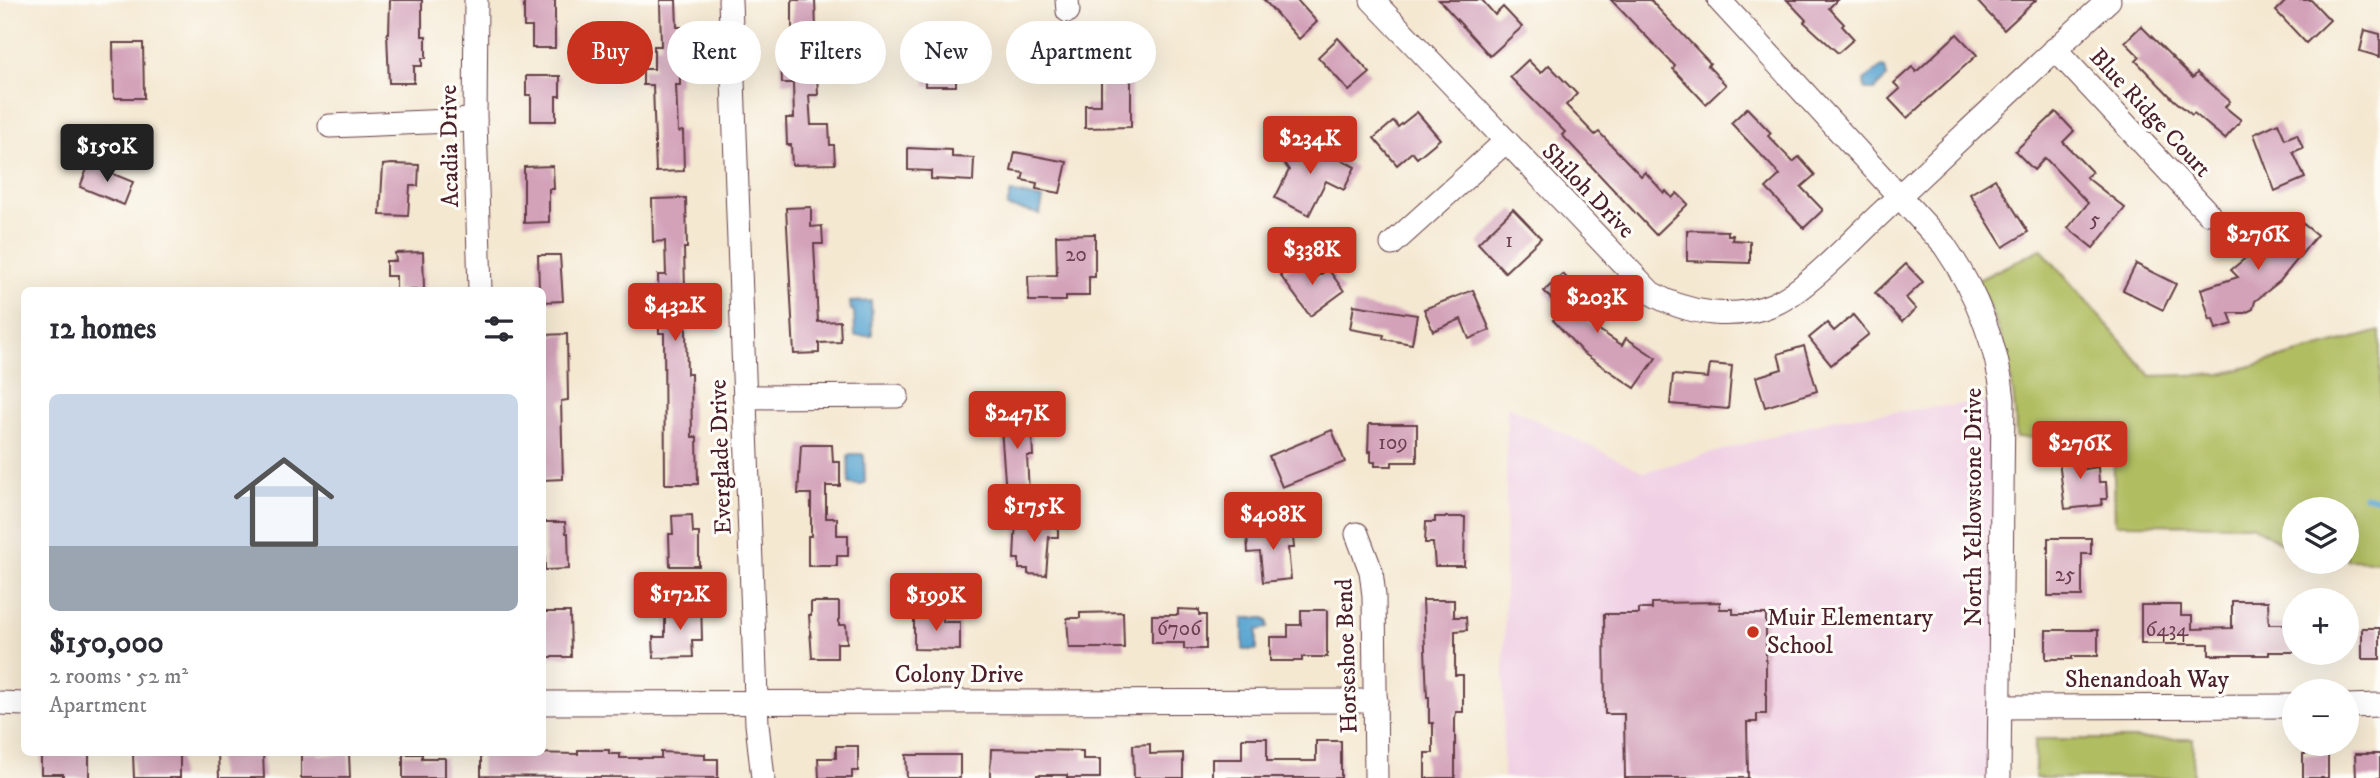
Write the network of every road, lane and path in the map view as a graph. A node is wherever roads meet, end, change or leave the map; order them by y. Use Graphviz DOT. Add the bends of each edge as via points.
graph roads {
  1 [pos="477,0"];
  2 [pos="730,0"];
  3 [pos="1372,0"];
  4 [pos="2109,0"];
  5 [pos="1723,1"];
  6 [pos="2055,49"];
  7 [pos="475,120"];
  8 [pos="330,126"];
  9 [pos="1505,142"];
  10 [pos="1900,196"];
  11 [pos="2208,213"];
  12 [pos="1392,244"];
  13 [pos="480,287"];
  14 [pos="897,396"];
  15 [pos="745,397"];
  16 [pos="1357,534"];
  17 [pos="1376,701"];
  18 [pos="546,702"];
  19 [pos="757,702"];
  20 [pos="0,703"];
  21 [pos="21,704"];
  22 [pos="2380,705"];
  23 [pos="2282,706"];
  24 [pos="2359,706"];
  25 [pos="2000,707"];
  26 [pos="763,778"];
  27 [pos="1376,778"];
  28 [pos="1999,778"];
  1 -- 7 [label="street, Acadia Drive"];
  2 -- 15 [label="street, Everglade Drive"];
  3 -- 9 [label="street, Shiloh Drive"];
  4 -- 6 [label="street, Shiloh Drive"];
  5 -- 10 [label="street, North Yellowstone Drive"];
  6 -- 10 [label="street, Shiloh Drive"];
  6 -- 11 [label="street, Blue Ridge Court"];
  7 -- 8 [label="street"];
  7 -- 13 [label="street, Acadia Drive"];
  9 -- 10 [label="street, Shiloh Drive" via="1651,293 1689,310 1737,313 1788,297"];
  9 -- 12 [label="street"];
  10 -- 25 [label="street, North Yellowstone Drive" via="1957,264 1981,313 2001,378"];
  14 -- 15 [label="street"];
  15 -- 19 [label="street, Everglade Drive"];
  16 -- 17 [label="street, Horseshoe Bend" via="1373,584"];
  17 -- 19 [label="street, Colony Drive"];
  17 -- 27 [label="street, Horseshoe Bend"];
  18 -- 19 [label="street, Colony Drive"];
  19 -- 26 [label="street, Everglade Drive"];
  20 -- 21 [label="street"];
  22 -- 24 [label="street"];
  23 -- 25 [label="street, Shenandoah Way"];
  25 -- 28 [label="street, North Yellowstone Drive"];
}
